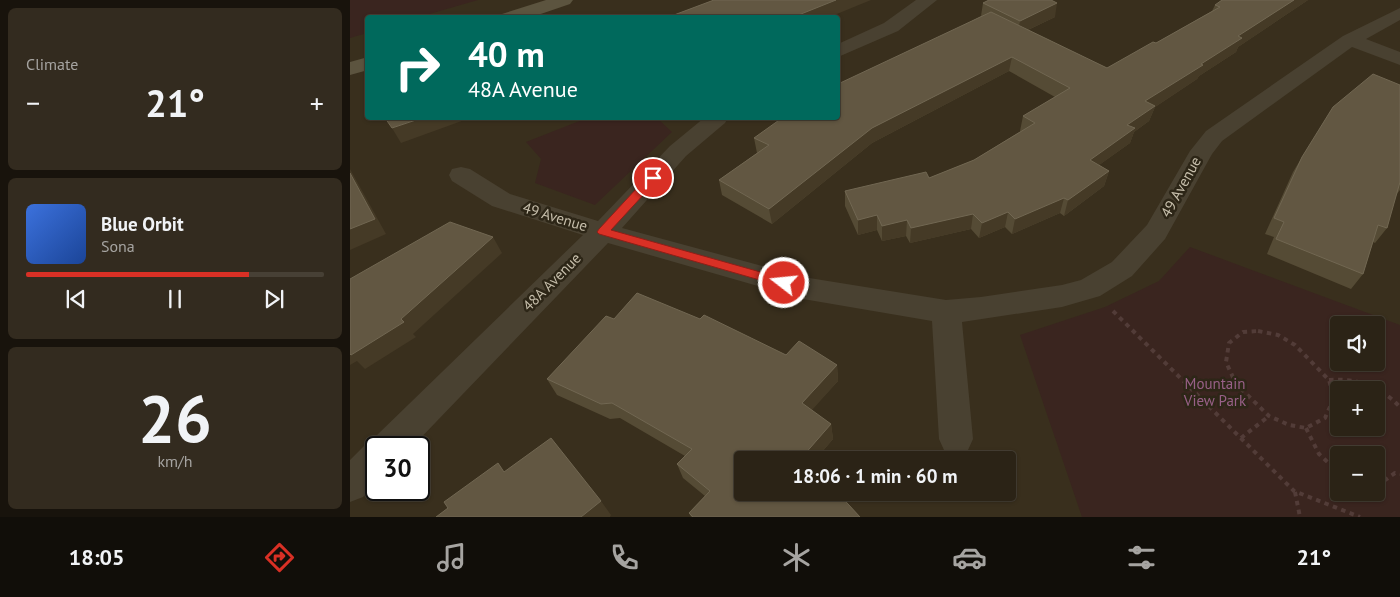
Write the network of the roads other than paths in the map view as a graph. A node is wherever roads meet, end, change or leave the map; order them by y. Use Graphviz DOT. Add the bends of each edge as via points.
graph roads {
  1 [pos="564,0"];
  2 [pos="928,0"];
  3 [pos="1400,13"];
  4 [pos="518,15"];
  5 [pos="1350,40"];
  6 [pos="840,50"];
  7 [pos="1400,59"];
  8 [pos="365,64"];
  9 [pos="350,69"];
  10 [pos="715,120"];
  11 [pos="461,175"];
  12 [pos="603,232"];
  13 [pos="946,312"];
  14 [pos="399,436"];
  15 [pos="956,439"];
  16 [pos="365,469"];
  17 [pos="350,485"];
  1 -- 4 [label="main road"];
  2 -- 6 [label="street" via="891,27"];
  3 -- 5 [label="street, 49 Avenue"];
  5 -- 7 [label="street"];
  5 -- 13 [label="street, 49 Avenue" via="1214,136 1202,151 1156,232 1122,269 1090,288 1062,296"];
  8 -- 9 [label="main road"];
  10 -- 12 [label="street, 48A Avenue" via="678,151"];
  11 -- 12 [label="street, 49 Avenue" via="501,200"];
  12 -- 13 [label="street, 49 Avenue" via="803,288"];
  12 -- 14 [label="street, 48A Avenue"];
  13 -- 15 [label="street"];
  16 -- 17 [label="street"];
}
